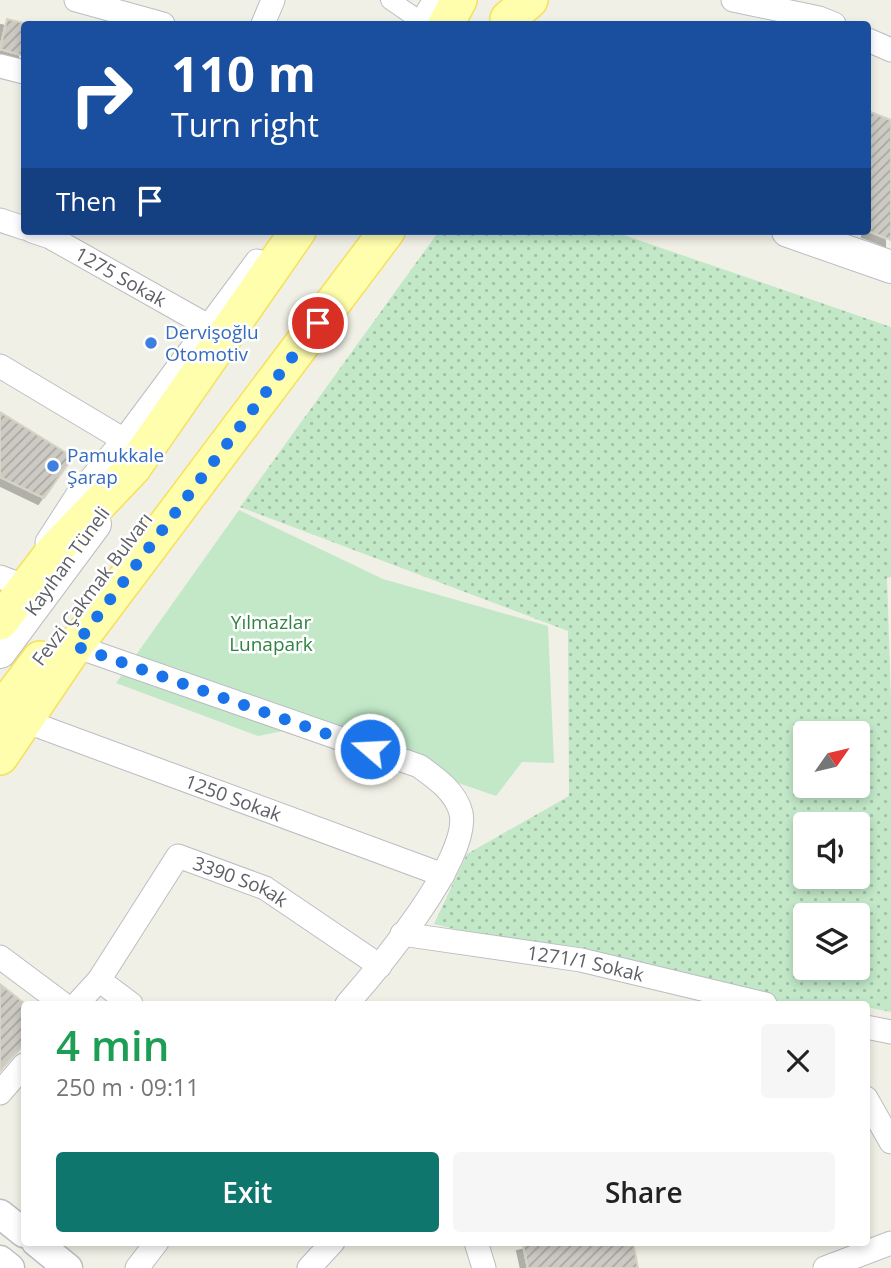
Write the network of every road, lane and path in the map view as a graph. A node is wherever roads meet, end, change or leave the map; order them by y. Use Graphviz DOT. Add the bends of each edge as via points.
graph roads {
  1 [pos="76,0"];
  2 [pos="273,0"];
  3 [pos="390,0"];
  4 [pos="435,0"];
  5 [pos="459,0"];
  6 [pos="733,0"];
  7 [pos="827,14"];
  8 [pos="152,21"];
  9 [pos="264,21"];
  10 [pos="424,21"];
  11 [pos="430,21"];
  12 [pos="433,21"];
  13 [pos="871,41"];
  14 [pos="891,50"];
  15 [pos="0,66"];
  16 [pos="21,71"];
  17 [pos="0,220"];
  18 [pos="21,228"];
  19 [pos="44,235"];
  20 [pos="277,235"];
  21 [pos="295,235"];
  22 [pos="358,235"];
  23 [pos="384,235"];
  24 [pos="799,235"];
  25 [pos="891,267"];
  26 [pos="208,326"];
  27 [pos="0,366"];
  28 [pos="22,376"];
  29 [pos="0,386"];
  30 [pos="128,454"];
  31 [pos="4,586"];
  32 [pos="0,622"];
  33 [pos="75,646"];
  34 [pos="0,652"];
  35 [pos="13,716"];
  36 [pos="0,757"];
  37 [pos="443,875"];
  38 [pos="402,934"];
  39 [pos="0,957"];
  40 [pos="380,966"];
  41 [pos="99,981"];
  42 [pos="59,1001"];
  43 [pos="80,1001"];
  44 [pos="127,1001"];
  45 [pos="350,1001"];
  46 [pos="752,1001"];
  47 [pos="870,1028"];
  48 [pos="891,1032"];
  49 [pos="21,1068"];
  50 [pos="0,1093"];
  51 [pos="870,1105"];
  52 [pos="891,1142"];
  53 [pos="0,1214"];
  54 [pos="21,1231"];
  55 [pos="891,1243"];
  56 [pos="41,1246"];
  57 [pos="153,1246"];
  58 [pos="328,1246"];
  59 [pos="477,1246"];
  60 [pos="0,1260"];
  61 [pos="10,1268"];
  62 [pos="68,1268"];
  63 [pos="137,1268"];
  64 [pos="309,1268"];
  65 [pos="484,1268"];
  66 [pos="825,1268"];
  1 -- 8 [label="street"];
  2 -- 9 [label="street"];
  3 -- 10 [label="street"];
  4 -- 11 [label="street"];
  5 -- 12 [label="main road"];
  6 -- 7 [label="street"];
  13 -- 14 [label="street"];
  15 -- 16 [label="street"];
  17 -- 18 [label="street"];
  19 -- 26 [label="street, 1275 Sokak"];
  20 -- 26 [label="street"];
  21 -- 30 [label="main road"];
  22 -- 35 [label="main road, Fevzi Çakmak Bulvarı"];
  23 -- 33 [label="main road"];
  24 -- 25 [label="main road"];
  26 -- 30 [label="street"];
  27 -- 28 [label="street"];
  28 -- 29 [label="street"];
  28 -- 30 [label="street"];
  30 -- 31 [label="street" via="78,494 44,545"];
  30 -- 32 [label="main road"];
  30 -- 34 [label="main road, Kayıhan Tüneli" via="74,555"];
  33 -- 35 [label="main road"];
  33 -- 37 [label="street" via="419,766 450,791 461,810 463,826"];
  35 -- 36 [label="main road"];
  35 -- 37 [label="street, 1250 Sokak"];
  37 -- 38 [label="street"];
  38 -- 40 [label="street"];
  38 -- 46 [label="street, 1271/1 Sokak" via="581,960"];
  39 -- 42 [label="street"];
  40 -- 41 [label="street, 3390 Sokak" via="265,888 178,856"];
  40 -- 45 [label="street"];
  41 -- 43 [label="street, 3390 Sokak"];
  41 -- 44 [label="street"];
  47 -- 48 [label="street"];
  49 -- 50 [label="street"];
  51 -- 52 [label="street"];
  53 -- 54 [label="street"];
  55 -- 66 [label="street"];
  56 -- 62 [label="street"];
  57 -- 63 [label="street"];
  58 -- 64 [label="street"];
  59 -- 65 [label="street"];
  60 -- 61 [label="street"];
}
